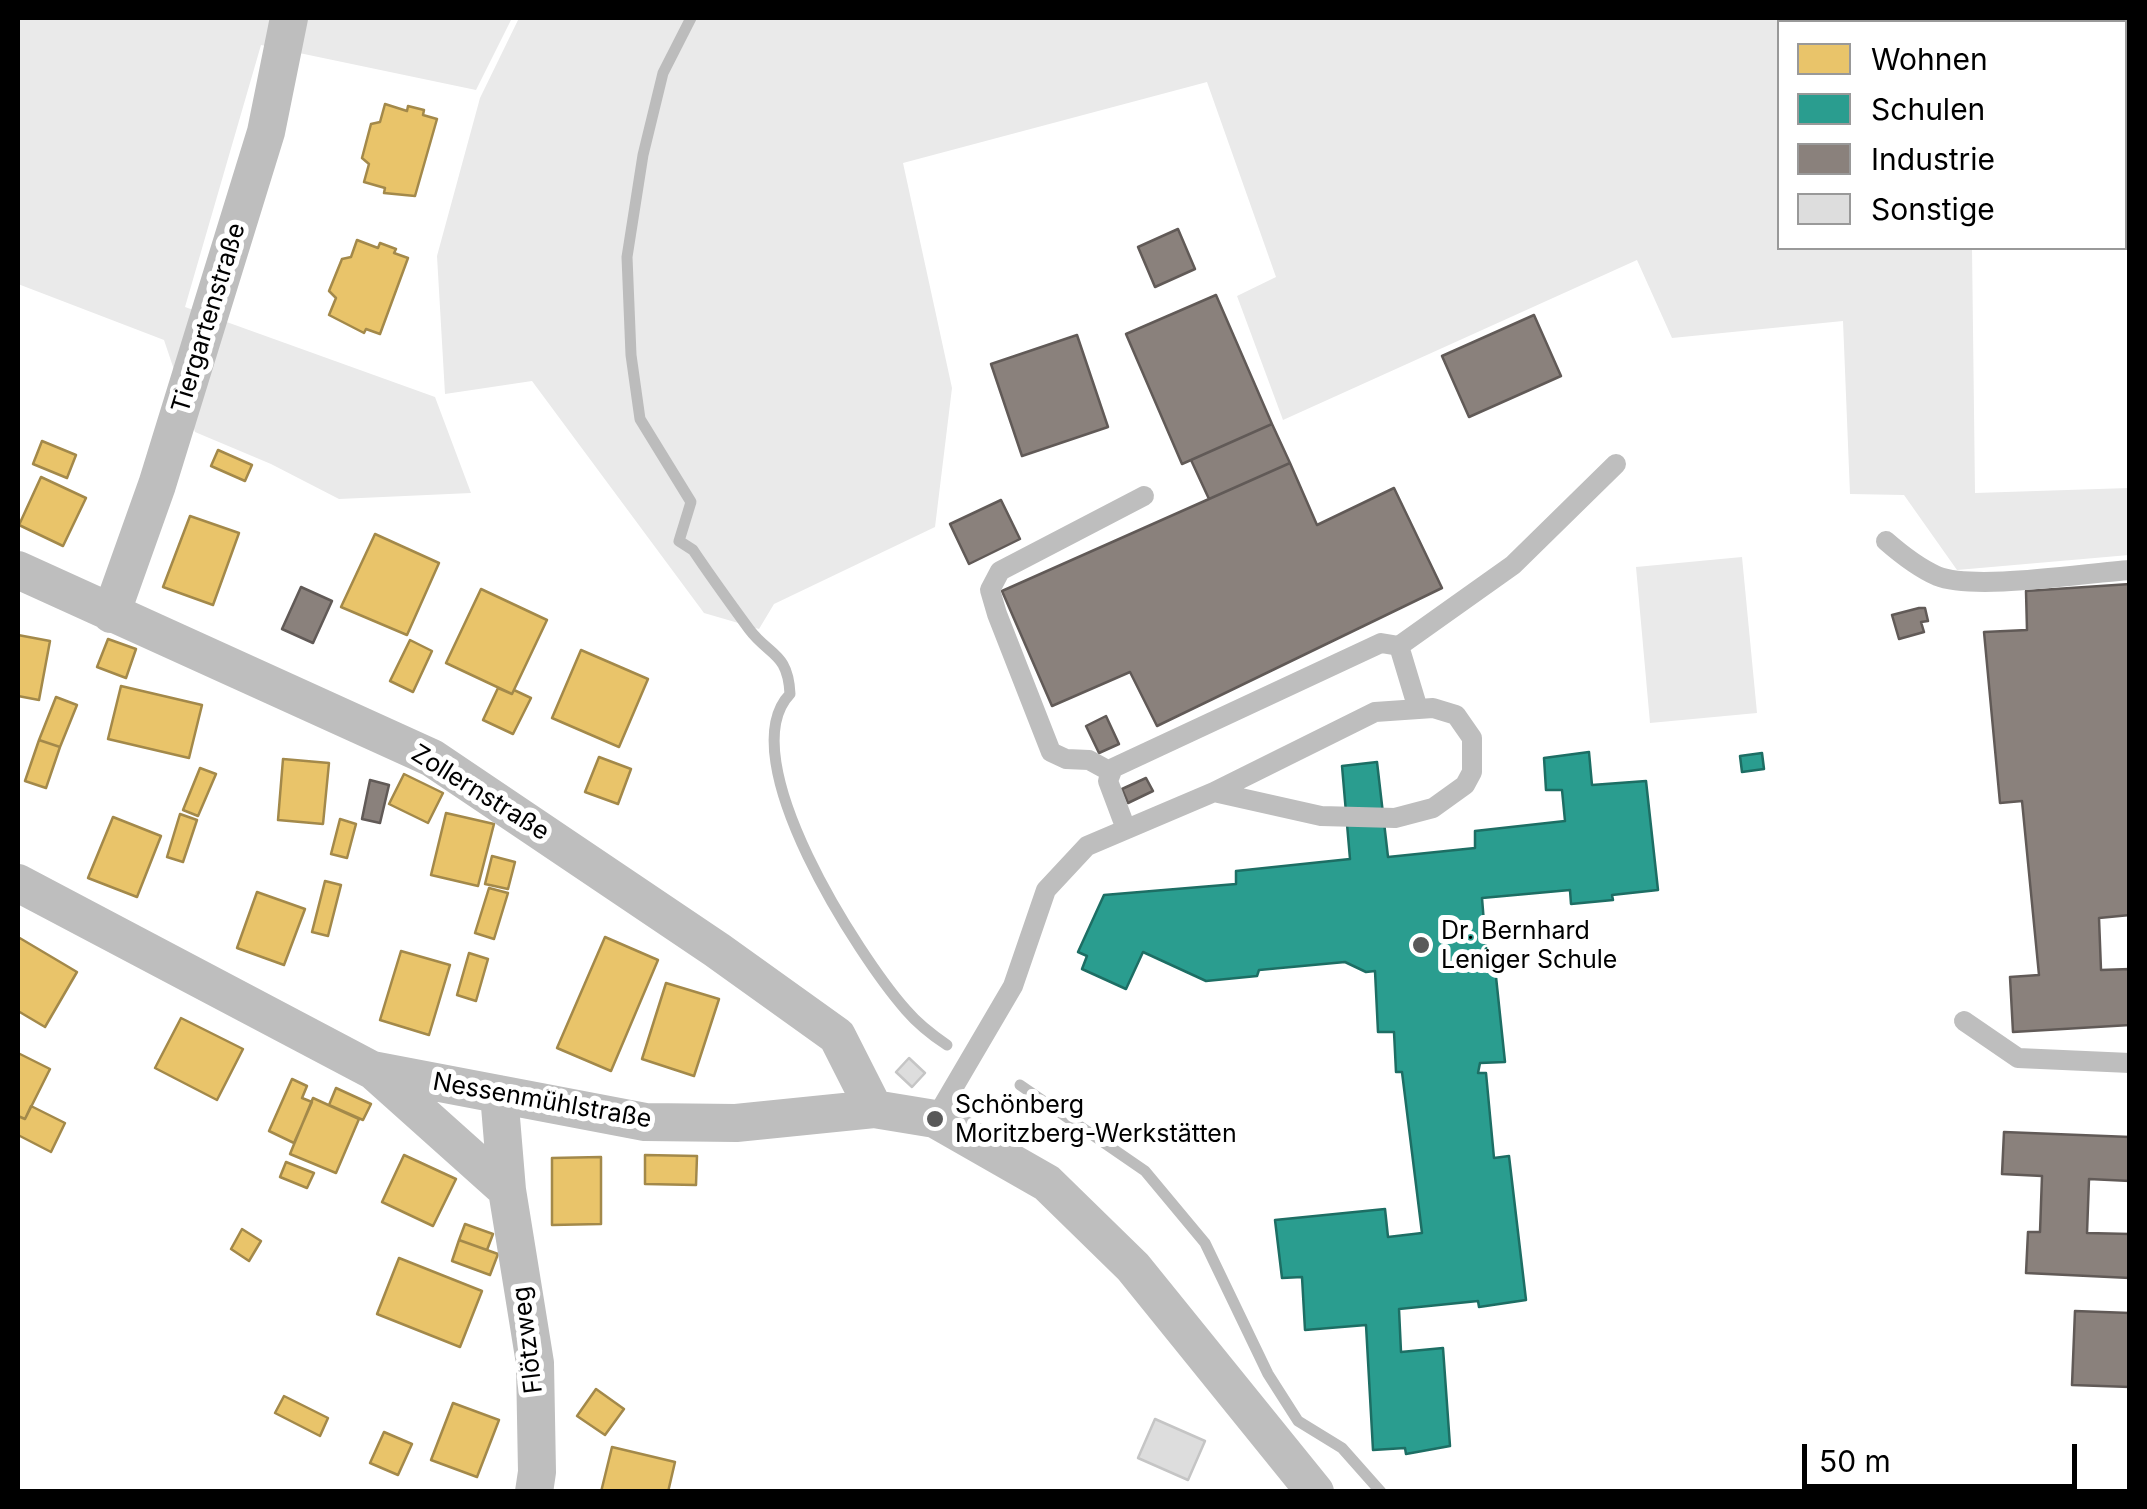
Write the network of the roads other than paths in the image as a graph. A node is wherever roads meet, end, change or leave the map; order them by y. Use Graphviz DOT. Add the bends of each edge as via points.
graph roads {
  1 [pos="289,18"];
  2 [pos="1616,464"];
  3 [pos="1144,496"];
  4 [pos="1886,540"];
  5 [pos="18,570"];
  6 [pos="2130,570"];
  7 [pos="111,614"];
  8 [pos="1399,646"];
  9 [pos="1418,709"];
  10 [pos="1111,772"];
  11 [pos="1214,792"];
  12 [pos="1126,829"];
  13 [pos="18,883"];
  14 [pos="1964,1021"];
  15 [pos="2130,1063"];
  16 [pos="372,1070"];
  17 [pos="499,1094"];
  18 [pos="944,1104"];
  19 [pos="874,1109"];
  20 [pos="507,1190"];
  21 [pos="534,1492"];
  22 [pos="1314,1492"];
  1 -- 7 [label="street, Tiergartenstraße" via="266,132"];
  2 -- 8 [label="lane" via="1513,565"];
  3 -- 10 [label="lane" via="1000,571 990,590 1052,752"];
  4 -- 6 [label="lane" via="1908,561 1966,583"];
  5 -- 7 [label="street, Zollernstraße"];
  7 -- 19 [label="street, Zollernstraße" via="432,758 495,798 837,1036"];
  8 -- 9 [label="lane"];
  8 -- 10 [label="lane" via="1381,643"];
  9 -- 11 [label="lane" via="1375,712"];
  9 -- 11 [label="lane" via="1456,715 1472,738 1472,772 1465,785 1433,808 1395,818 1322,816"];
  10 -- 12 [label="lane" via="1108,781"];
  11 -- 12 [label="lane"];
  12 -- 18 [label="lane" via="1087,846 1046,890 1013,986"];
  13 -- 16 [label="street, Nessenmühlstraße"];
  14 -- 15 [label="lane" via="2018,1058"];
  16 -- 17 [label="street, Nessenmühlstraße"];
  16 -- 20 [label="street"];
  17 -- 19 [label="street, Nessenmühlstraße" via="645,1122 736,1124"];
  17 -- 20 [label="street, Flötzweg"];
  18 -- 19 [label="street, Nessenmühlstraße"];
  18 -- 22 [label="street, Nessenmühlstraße" via="1046,1183 1133,1267"];
  20 -- 21 [label="street, Flötzweg" via="534,1363"];
}
